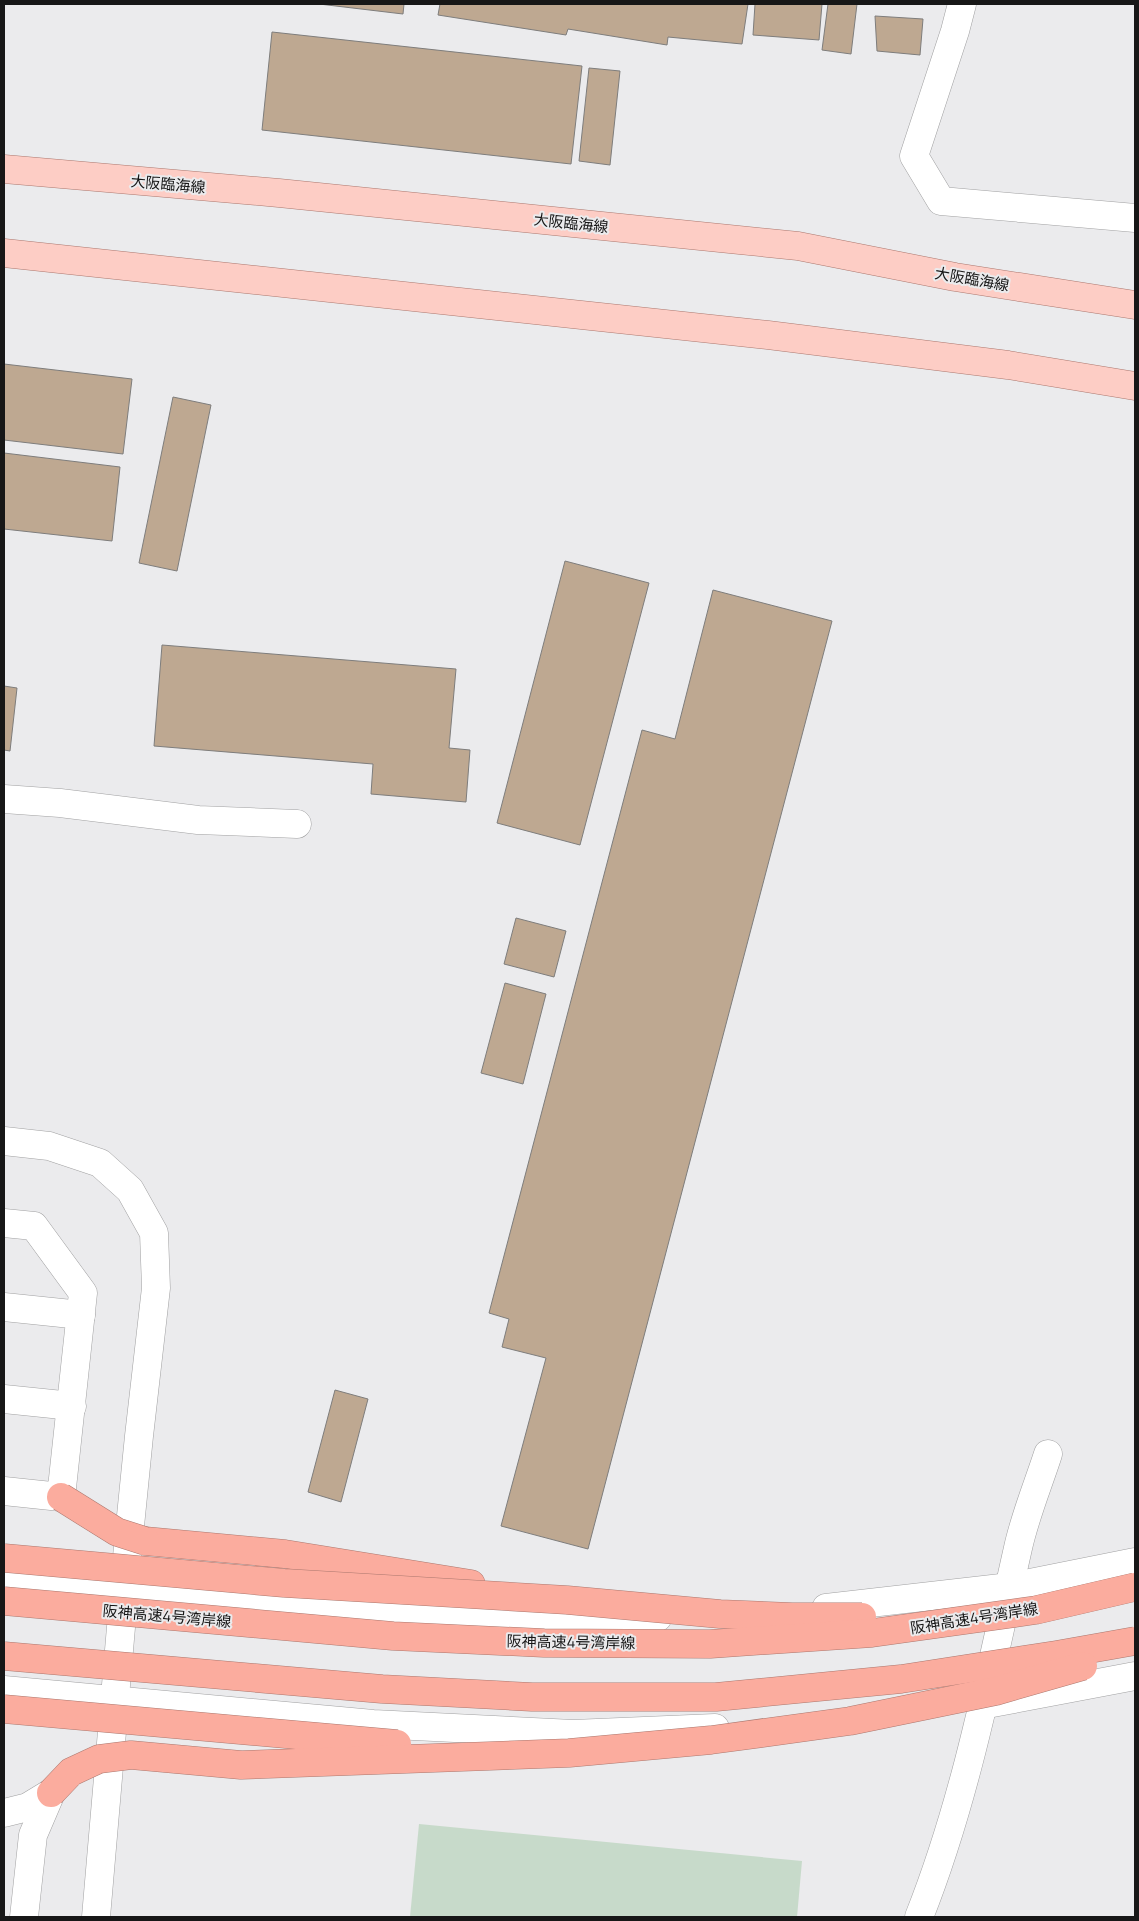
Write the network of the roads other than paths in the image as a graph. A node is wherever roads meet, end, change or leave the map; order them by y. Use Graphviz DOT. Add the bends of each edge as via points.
graph roads {
  1 [pos="962,4"];
  2 [pos="4,169"];
  3 [pos="1135,218"];
  4 [pos="4,253"];
  5 [pos="1135,306"];
  6 [pos="1135,386"];
  7 [pos="4,799"];
  8 [pos="297,824"];
  9 [pos="4,1141"];
  10 [pos="4,1224"];
  11 [pos="4,1307"];
  12 [pos="81,1315"];
  13 [pos="4,1398"];
  14 [pos="72,1406"];
  15 [pos="1048,1454"];
  16 [pos="4,1491"];
  17 [pos="61,1496"];
  18 [pos="4,1558"];
  19 [pos="1135,1562"];
  20 [pos="4,1578"];
  21 [pos="1135,1582"];
  22 [pos="1010,1587"];
  23 [pos="1135,1587"];
  24 [pos="124,1590"];
  25 [pos="567,1600"];
  26 [pos="4,1602"];
  27 [pos="1135,1641"];
  28 [pos="1135,1651"];
  29 [pos="4,1656"];
  30 [pos="1135,1676"];
  31 [pos="4,1690"];
  32 [pos="115,1701"];
  33 [pos="984,1705"];
  34 [pos="4,1709"];
  35 [pos="569,1753"];
  36 [pos="51,1793"];
  37 [pos="4,1812"];
  38 [pos="18,1909"];
  39 [pos="96,1917"];
  40 [pos="919,1917"];
  1 -- 3 [label="street" via="914,156 941,201"];
  2 -- 5 [label="main road, 大阪臨海線" via="278,193 798,246 955,277"];
  4 -- 6 [label="main road" via="768,335 1008,365"];
  7 -- 8 [label="street" via="198,820"];
  9 -- 24 [label="street" via="50,1146 100,1163 130,1190 154,1233 156,1288"];
  10 -- 12 [label="street" via="34,1226 84,1292"];
  11 -- 12 [label="street"];
  12 -- 14 [label="street"];
  13 -- 14 [label="street"];
  14 -- 17 [label="street"];
  15 -- 22 [label="street" via="1018,1546"];
  16 -- 17 [label="street"];
  17 -- 25 [label="highway, bridge" via="117,1532 145,1541 285,1554"];
  18 -- 25 [label="highway, bridge" via="294,1584"];
  19 -- 22 [label="street"];
  20 -- 24 [label="street"];
  21 -- 25 [label="highway, bridge" via="870,1617 720,1614"];
  22 -- 24 [label="street" via="799,1611 595,1620 361,1608"];
  22 -- 33 [label="street"];
  23 -- 26 [label="highway, 阪神高速4号湾岸線, bridge" via="1036,1610 872,1633 710,1644 544,1643 393,1636"];
  24 -- 32 [label="street"];
  27 -- 29 [label="highway, bridge" via="901,1679 716,1697 532,1697 392,1690"];
  28 -- 35 [label="highway, bridge" via="996,1691 850,1721 710,1740"];
  30 -- 33 [label="street"];
  31 -- 32 [label="street"];
  32 -- 33 [label="street" via="373,1724 573,1734 747,1726"];
  32 -- 39 [label="street"];
  33 -- 40 [label="street" via="937,1872"];
  34 -- 35 [label="highway, bridge" via="401,1744"];
  35 -- 36 [label="highway, bridge" via="241,1765 132,1755 98,1759 71,1772"];
  36 -- 37 [label="street" via="28,1807"];
  36 -- 38 [label="street" via="32,1835"];
}
